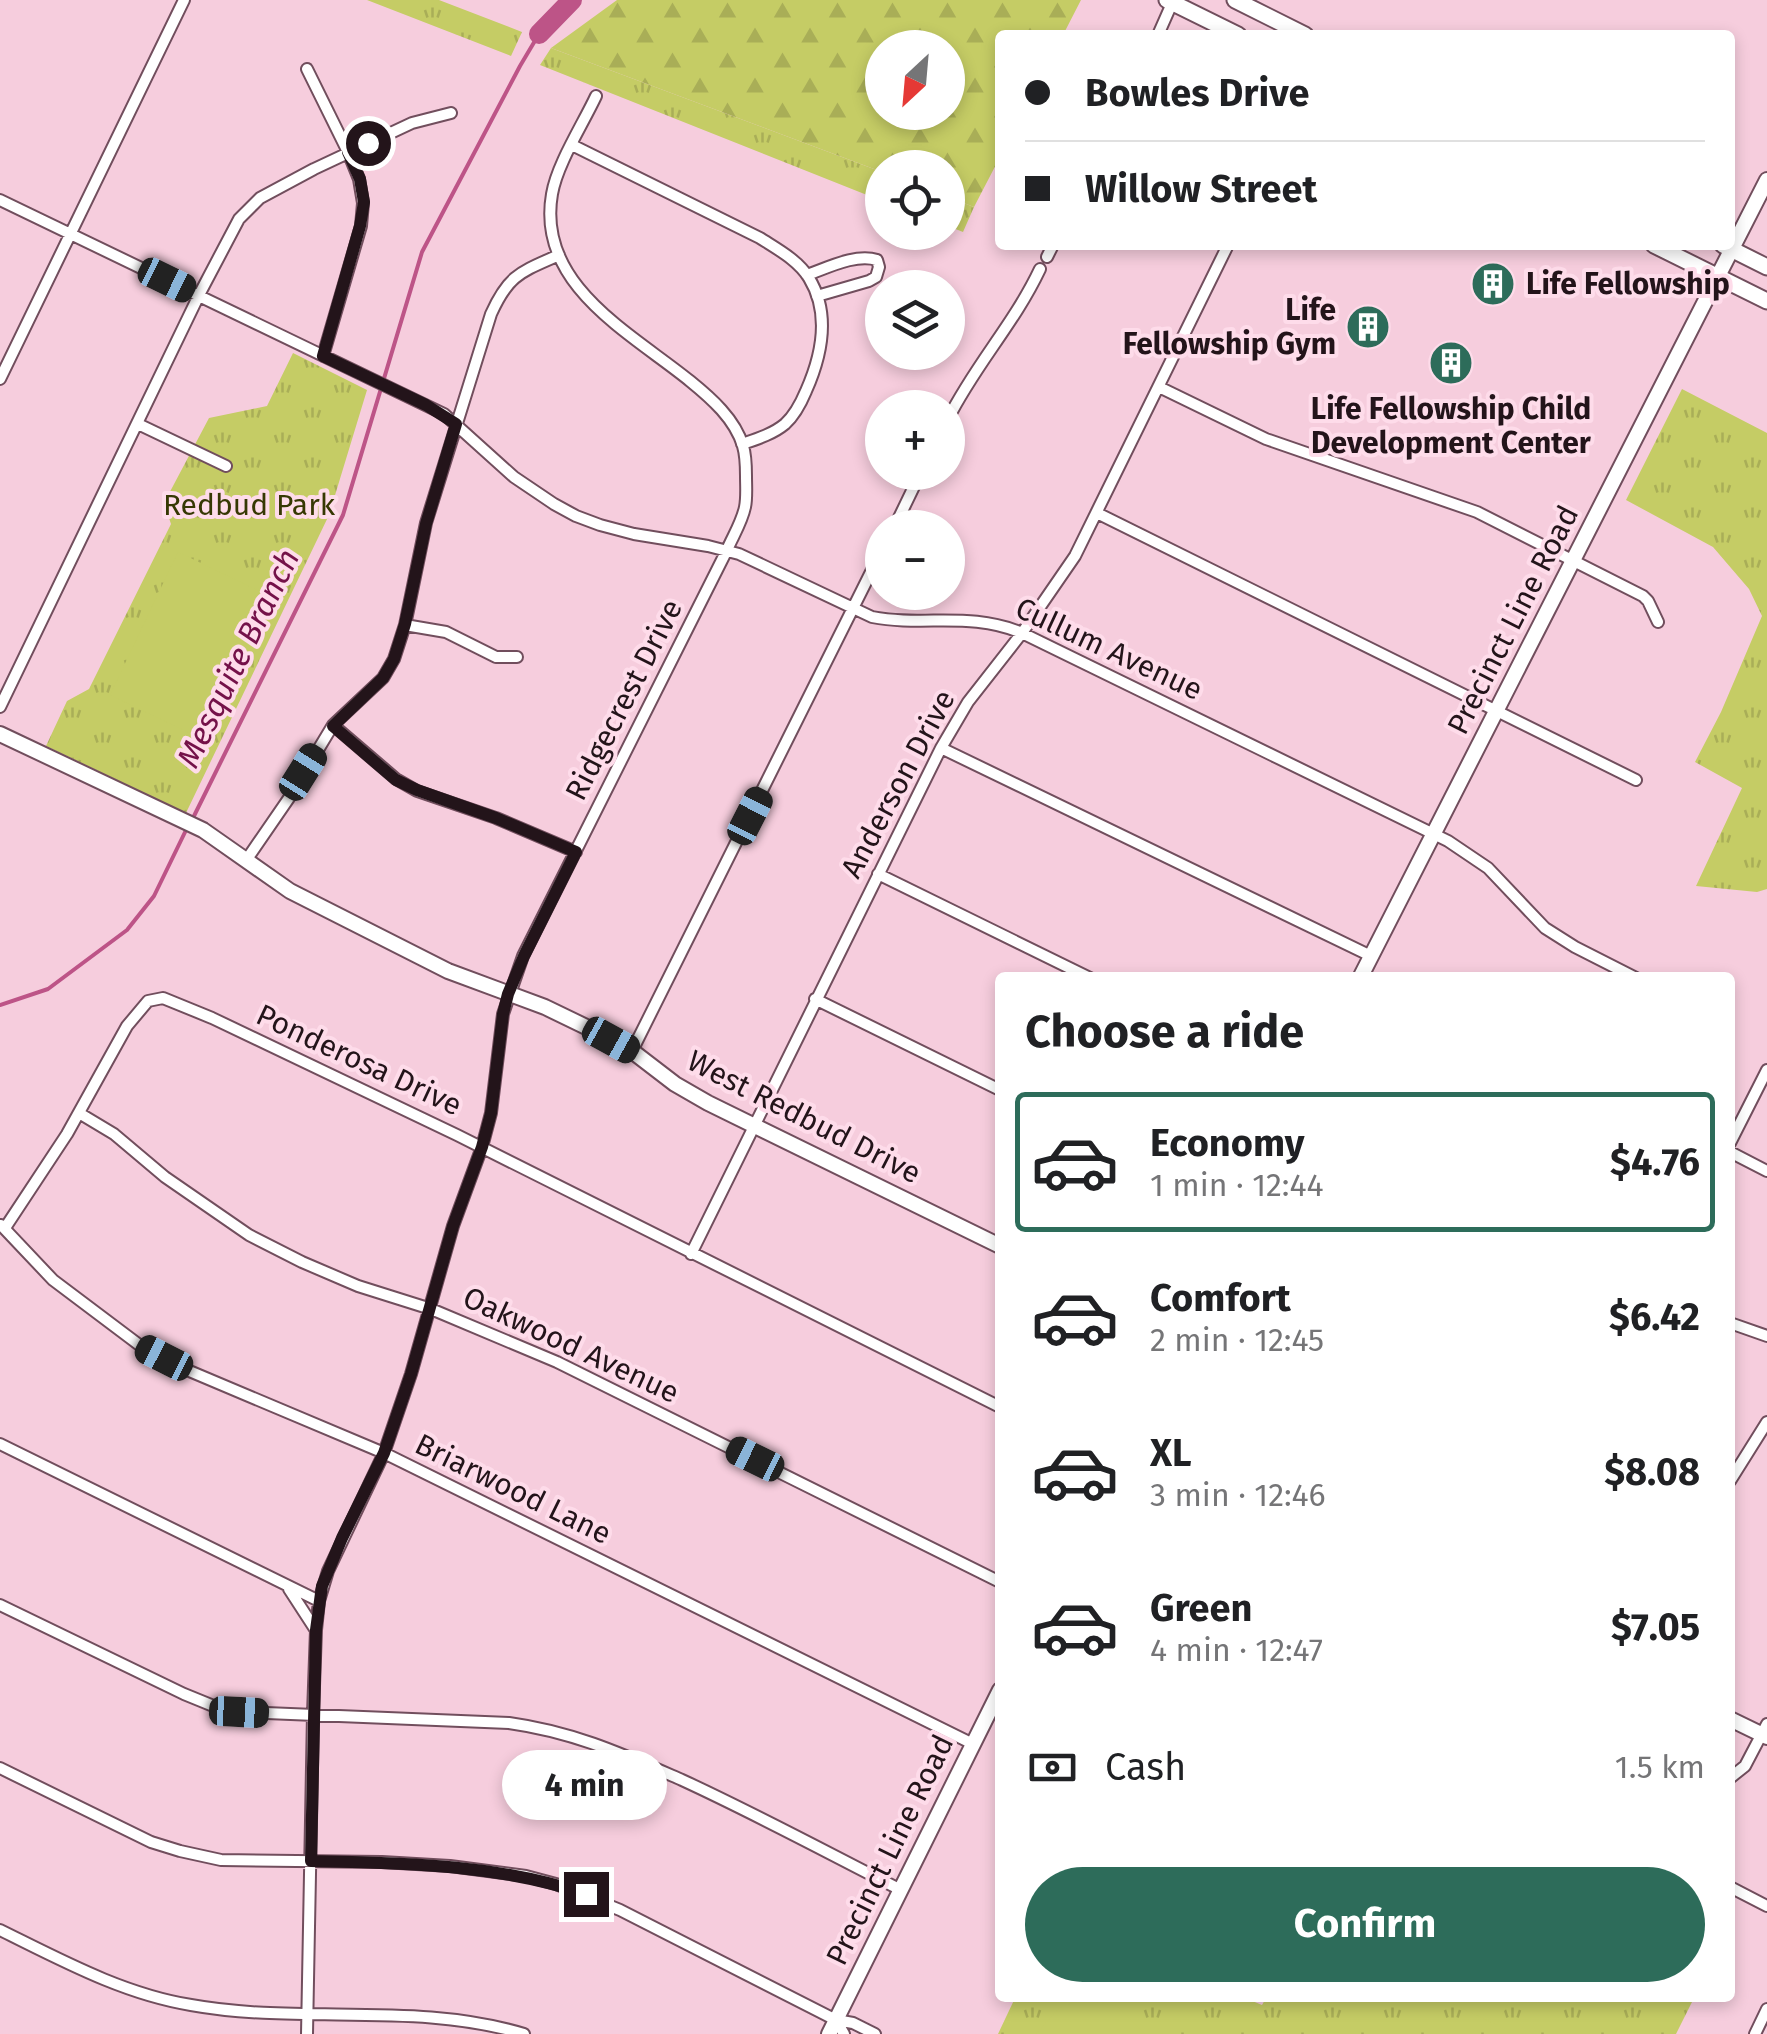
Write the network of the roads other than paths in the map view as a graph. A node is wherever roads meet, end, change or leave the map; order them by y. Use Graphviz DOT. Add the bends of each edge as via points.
graph roads {
  1 [pos="184,0"];
  2 [pos="1236,0"];
  3 [pos="1171,1"];
  4 [pos="1160,30"];
  5 [pos="1228,30"];
  6 [pos="1295,30"];
  7 [pos="308,68"];
  8 [pos="596,96"];
  9 [pos="450,114"];
  10 [pos="572,146"];
  11 [pos="348,152"];
  12 [pos="1767,180"];
  13 [pos="0,200"];
  14 [pos="71,234"];
  15 [pos="1735,234"];
  16 [pos="1051,250"];
  17 [pos="1226,250"];
  18 [pos="1664,250"];
  19 [pos="1726,250"];
  20 [pos="1733,250"];
  21 [pos="559,256"];
  22 [pos="1048,257"];
  23 [pos="1767,267"];
  24 [pos="1040,269"];
  25 [pos="807,275"];
  26 [pos="1718,277"];
  27 [pos="199,296"];
  28 [pos="817,296"];
  29 [pos="1767,301"];
  30 [pos="323,356"];
  31 [pos="0,379"];
  32 [pos="1159,387"];
  33 [pos="965,390"];
  34 [pos="138,424"];
  35 [pos="456,424"];
  36 [pos="742,444"];
  37 [pos="226,466"];
  38 [pos="1097,513"];
  39 [pos="727,550"];
  40 [pos="1575,560"];
  41 [pos="865,585"];
  42 [pos="853,609"];
  43 [pos="1658,622"];
  44 [pos="405,624"];
  45 [pos="1022,632"];
  46 [pos="517,657"];
  47 [pos="0,706"];
  48 [pos="1498,710"];
  49 [pos="333,726"];
  50 [pos="0,734"];
  51 [pos="941,748"];
  52 [pos="1636,780"];
  53 [pos="1434,833"];
  54 [pos="576,852"];
  55 [pos="246,859"];
  56 [pos="878,874"];
  57 [pos="1370,956"];
  58 [pos="1078,972"];
  59 [pos="1363,972"];
  60 [pos="1624,972"];
  61 [pos="508,994"];
  62 [pos="816,999"];
  63 [pos="632,1051"];
  64 [pos="1767,1070"];
  65 [pos="995,1088"];
  66 [pos="79,1114"];
  67 [pos="753,1125"];
  68 [pos="1735,1132"];
  69 [pos="482,1147"];
  70 [pos="1735,1154"];
  71 [pos="1767,1170"];
  72 [pos="2,1226"];
  73 [pos="995,1244"];
  74 [pos="691,1254"];
  75 [pos="431,1309"];
  76 [pos="1735,1325"];
  77 [pos="1767,1336"];
  78 [pos="995,1404"];
  79 [pos="1767,1422"];
  80 [pos="0,1444"];
  81 [pos="384,1453"];
  82 [pos="1735,1473"];
  83 [pos="995,1580"];
  84 [pos="286,1584"];
  85 [pos="319,1601"];
  86 [pos="0,1605"];
  87 [pos="316,1630"];
  88 [pos="995,1700"];
  89 [pos="312,1714"];
  90 [pos="1735,1721"];
  91 [pos="1765,1732"];
  92 [pos="974,1744"];
  93 [pos="0,1768"];
  94 [pos="1735,1774"];
  95 [pos="311,1861"];
  96 [pos="901,1890"];
  97 [pos="1735,1890"];
  98 [pos="1767,1906"];
  99 [pos="0,1930"];
  100 [pos="1767,2009"];
  101 [pos="308,2014"];
  102 [pos="832,2027"];
  103 [pos="307,2034"];
  104 [pos="524,2034"];
  105 [pos="844,2034"];
  106 [pos="876,2034"];
  107 [pos="1755,2034"];
  1 -- 14 [label="street"];
  2 -- 6 [label="main road"];
  3 -- 4 [label="street"];
  3 -- 5 [label="main road"];
  7 -- 11 [label="street"];
  8 -- 10 [label="street, Ridgecrest Drive"];
  9 -- 11 [label="street"];
  10 -- 21 [label="street, Ridgecrest Drive" via="551,196"];
  10 -- 25 [label="street" via="760,238"];
  11 -- 27 [label="street" via="249,209"];
  11 -- 30 [label="street" via="364,202"];
  12 -- 15 [label="main road, Precinct Line Road"];
  13 -- 14 [label="street, Cullum Avenue"];
  14 -- 27 [label="street, Cullum Avenue"];
  14 -- 31 [label="street"];
  16 -- 22 [label="street"];
  17 -- 32 [label="street, Anderson Drive"];
  18 -- 26 [label="main road"];
  19 -- 26 [label="main road, Precinct Line Road"];
  20 -- 23 [label="main road"];
  21 -- 35 [label="street" via="518,273 499,295"];
  21 -- 36 [label="street, Ridgecrest Drive" via="584,296 703,391"];
  24 -- 33 [label="street"];
  25 -- 28 [label="street"];
  25 -- 28 [label="street" via="868,257 880,268 869,281"];
  26 -- 29 [label="main road"];
  26 -- 40 [label="main road, Precinct Line Road"];
  27 -- 30 [label="street, Cullum Avenue"];
  27 -- 34 [label="street"];
  28 -- 36 [label="street" via="821,350 800,404 786,423"];
  30 -- 35 [label="street, Cullum Avenue"];
  32 -- 38 [label="street, Anderson Drive"];
  32 -- 40 [label="street" via="1266,438 1477,512"];
  34 -- 37 [label="street"];
  34 -- 47 [label="street"];
  35 -- 39 [label="street, Cullum Avenue" via="514,477 576,516"];
  35 -- 44 [label="street"];
  36 -- 39 [label="street, Ridgecrest Drive" via="745,507"];
  38 -- 45 [label="street, Anderson Drive" via="1076,556"];
  38 -- 48 [label="street"];
  39 -- 42 [label="street, Cullum Avenue"];
  39 -- 54 [label="street, Ridgecrest Drive"];
  40 -- 43 [label="street" via="1643,596"];
  40 -- 48 [label="main road, Precinct Line Road"];
  41 -- 42 [label="street"];
  42 -- 45 [label="street, Cullum Avenue" via="890,620 988,621"];
  42 -- 63 [label="street"];
  44 -- 46 [label="street"];
  44 -- 49 [label="street" via="383,678"];
  45 -- 51 [label="street, Anderson Drive"];
  45 -- 53 [label="street, Cullum Avenue"];
  48 -- 52 [label="street"];
  48 -- 53 [label="main road, Precinct Line Road"];
  49 -- 54 [label="street" via="396,780"];
  49 -- 55 [label="street"];
  50 -- 55 [label="main road, West Redbud Drive" via="178,816"];
  51 -- 56 [label="street, Anderson Drive"];
  51 -- 57 [label="street"];
  53 -- 57 [label="main road, Precinct Line Road"];
  53 -- 60 [label="street, Cullum Avenue" via="1488,868 1545,928"];
  54 -- 61 [label="street, Ridgecrest Drive"];
  55 -- 61 [label="main road, West Redbud Drive" via="290,891"];
  56 -- 58 [label="street"];
  56 -- 62 [label="street, Anderson Drive"];
  57 -- 59 [label="main road, Precinct Line Road"];
  61 -- 63 [label="main road, West Redbud Drive"];
  61 -- 69 [label="street, Ridgecrest Drive"];
  62 -- 65 [label="street"];
  62 -- 67 [label="street, Anderson Drive"];
  63 -- 67 [label="main road, West Redbud Drive" via="675,1084"];
  64 -- 68 [label="street"];
  66 -- 69 [label="street, Ponderosa Drive" via="127,1026 148,1001 163,998"];
  66 -- 72 [label="street, Ponderosa Drive"];
  66 -- 75 [label="street, Oakwood Avenue" via="249,1235 358,1286"];
  67 -- 73 [label="main road, West Redbud Drive"];
  67 -- 74 [label="street, Anderson Drive"];
  69 -- 74 [label="street, Ponderosa Drive"];
  69 -- 75 [label="street, Ridgecrest Drive"];
  70 -- 71 [label="street"];
  72 -- 81 [label="street, Briarwood Lane" via="54,1280 142,1346"];
  74 -- 78 [label="street, Ponderosa Drive"];
  75 -- 81 [label="street, Ridgecrest Drive"];
  75 -- 83 [label="street, Oakwood Avenue" via="574,1371"];
  76 -- 77 [label="street"];
  79 -- 82 [label="street"];
  80 -- 84 [label="street"];
  81 -- 85 [label="street, Ridgecrest Drive"];
  81 -- 92 [label="street, Briarwood Lane"];
  84 -- 85 [label="street"];
  84 -- 87 [label="street"];
  85 -- 87 [label="street, Ridgecrest Drive"];
  86 -- 89 [label="street" via="211,1705"];
  87 -- 89 [label="street, Ridgecrest Drive"];
  88 -- 92 [label="main road, Precinct Line Road"];
  89 -- 95 [label="street, Ridgecrest Drive"];
  89 -- 96 [label="street" via="548,1728 713,1794"];
  90 -- 91 [label="main road"];
  91 -- 94 [label="street"];
  92 -- 96 [label="main road, Precinct Line Road"];
  93 -- 95 [label="street" via="180,1851 221,1860"];
  95 -- 101 [label="street, Ridgecrest Drive"];
  95 -- 102 [label="street" via="450,1866 556,1884 620,1910"];
  96 -- 102 [label="main road, Precinct Line Road"];
  97 -- 98 [label="street"];
  99 -- 101 [label="street" via="146,1995 224,2010"];
  100 -- 107 [label="street"];
  101 -- 103 [label="street, Ridgecrest Drive"];
  101 -- 104 [label="street" via="444,2018"];
  102 -- 105 [label="street"];
  102 -- 106 [label="street" via="852,2022"];
}
